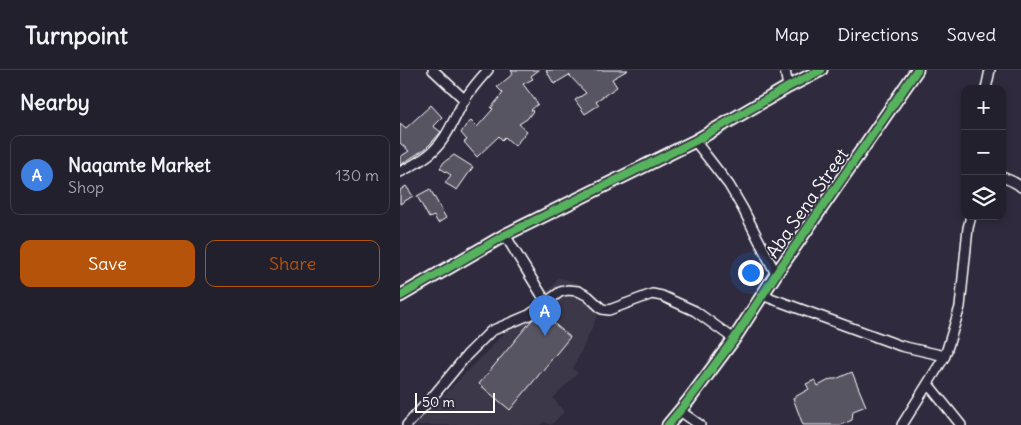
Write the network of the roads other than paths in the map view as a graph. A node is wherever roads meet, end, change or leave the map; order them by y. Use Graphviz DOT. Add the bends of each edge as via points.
graph roads {
  1 [pos="433,70"];
  2 [pos="488,70"];
  3 [pos="786,70"];
  4 [pos="821,70"];
  5 [pos="917,70"];
  6 [pos="990,70"];
  7 [pos="987,85"];
  8 [pos="788,87"];
  9 [pos="465,100"];
  10 [pos="695,141"];
  11 [pos="400,172"];
  12 [pos="1006,179"];
  13 [pos="1021,188"];
  14 [pos="970,220"];
  15 [pos="505,235"];
  16 [pos="776,274"];
  17 [pos="401,292"];
  18 [pos="762,295"];
  19 [pos="546,302"];
  20 [pos="734,339"];
  21 [pos="945,356"];
  22 [pos="928,384"];
  23 [pos="680,411"];
  24 [pos="407,425"];
  25 [pos="668,425"];
  26 [pos="700,425"];
  27 [pos="902,425"];
  28 [pos="961,425"];
  1 -- 9 [label="street"];
  2 -- 9 [label="street"];
  3 -- 8 [label="street"];
  4 -- 8 [label="street"];
  5 -- 16 [label="street, Aba Sena Street"];
  6 -- 7 [label="street"];
  8 -- 10 [label="street"];
  9 -- 11 [label="street" via="440,144 419,162"];
  10 -- 15 [label="street"];
  10 -- 16 [label="street" via="729,185"];
  12 -- 13 [label="street"];
  14 -- 21 [label="street" via="960,307"];
  15 -- 17 [label="street"];
  15 -- 19 [label="street"];
  16 -- 18 [label="street, Aba Sena Street"];
  18 -- 20 [label="street, Aba Sena Street"];
  18 -- 21 [label="street" via="901,346"];
  19 -- 20 [label="street" via="560,292 578,291 602,309 609,310 652,294 695,311"];
  19 -- 24 [label="street" via="529,315 491,331"];
  20 -- 23 [label="street, Aba Sena Street"];
  21 -- 22 [label="street"];
  22 -- 27 [label="street"];
  22 -- 28 [label="street"];
  23 -- 25 [label="street, Aba Sena Street"];
  23 -- 26 [label="street"];
}
